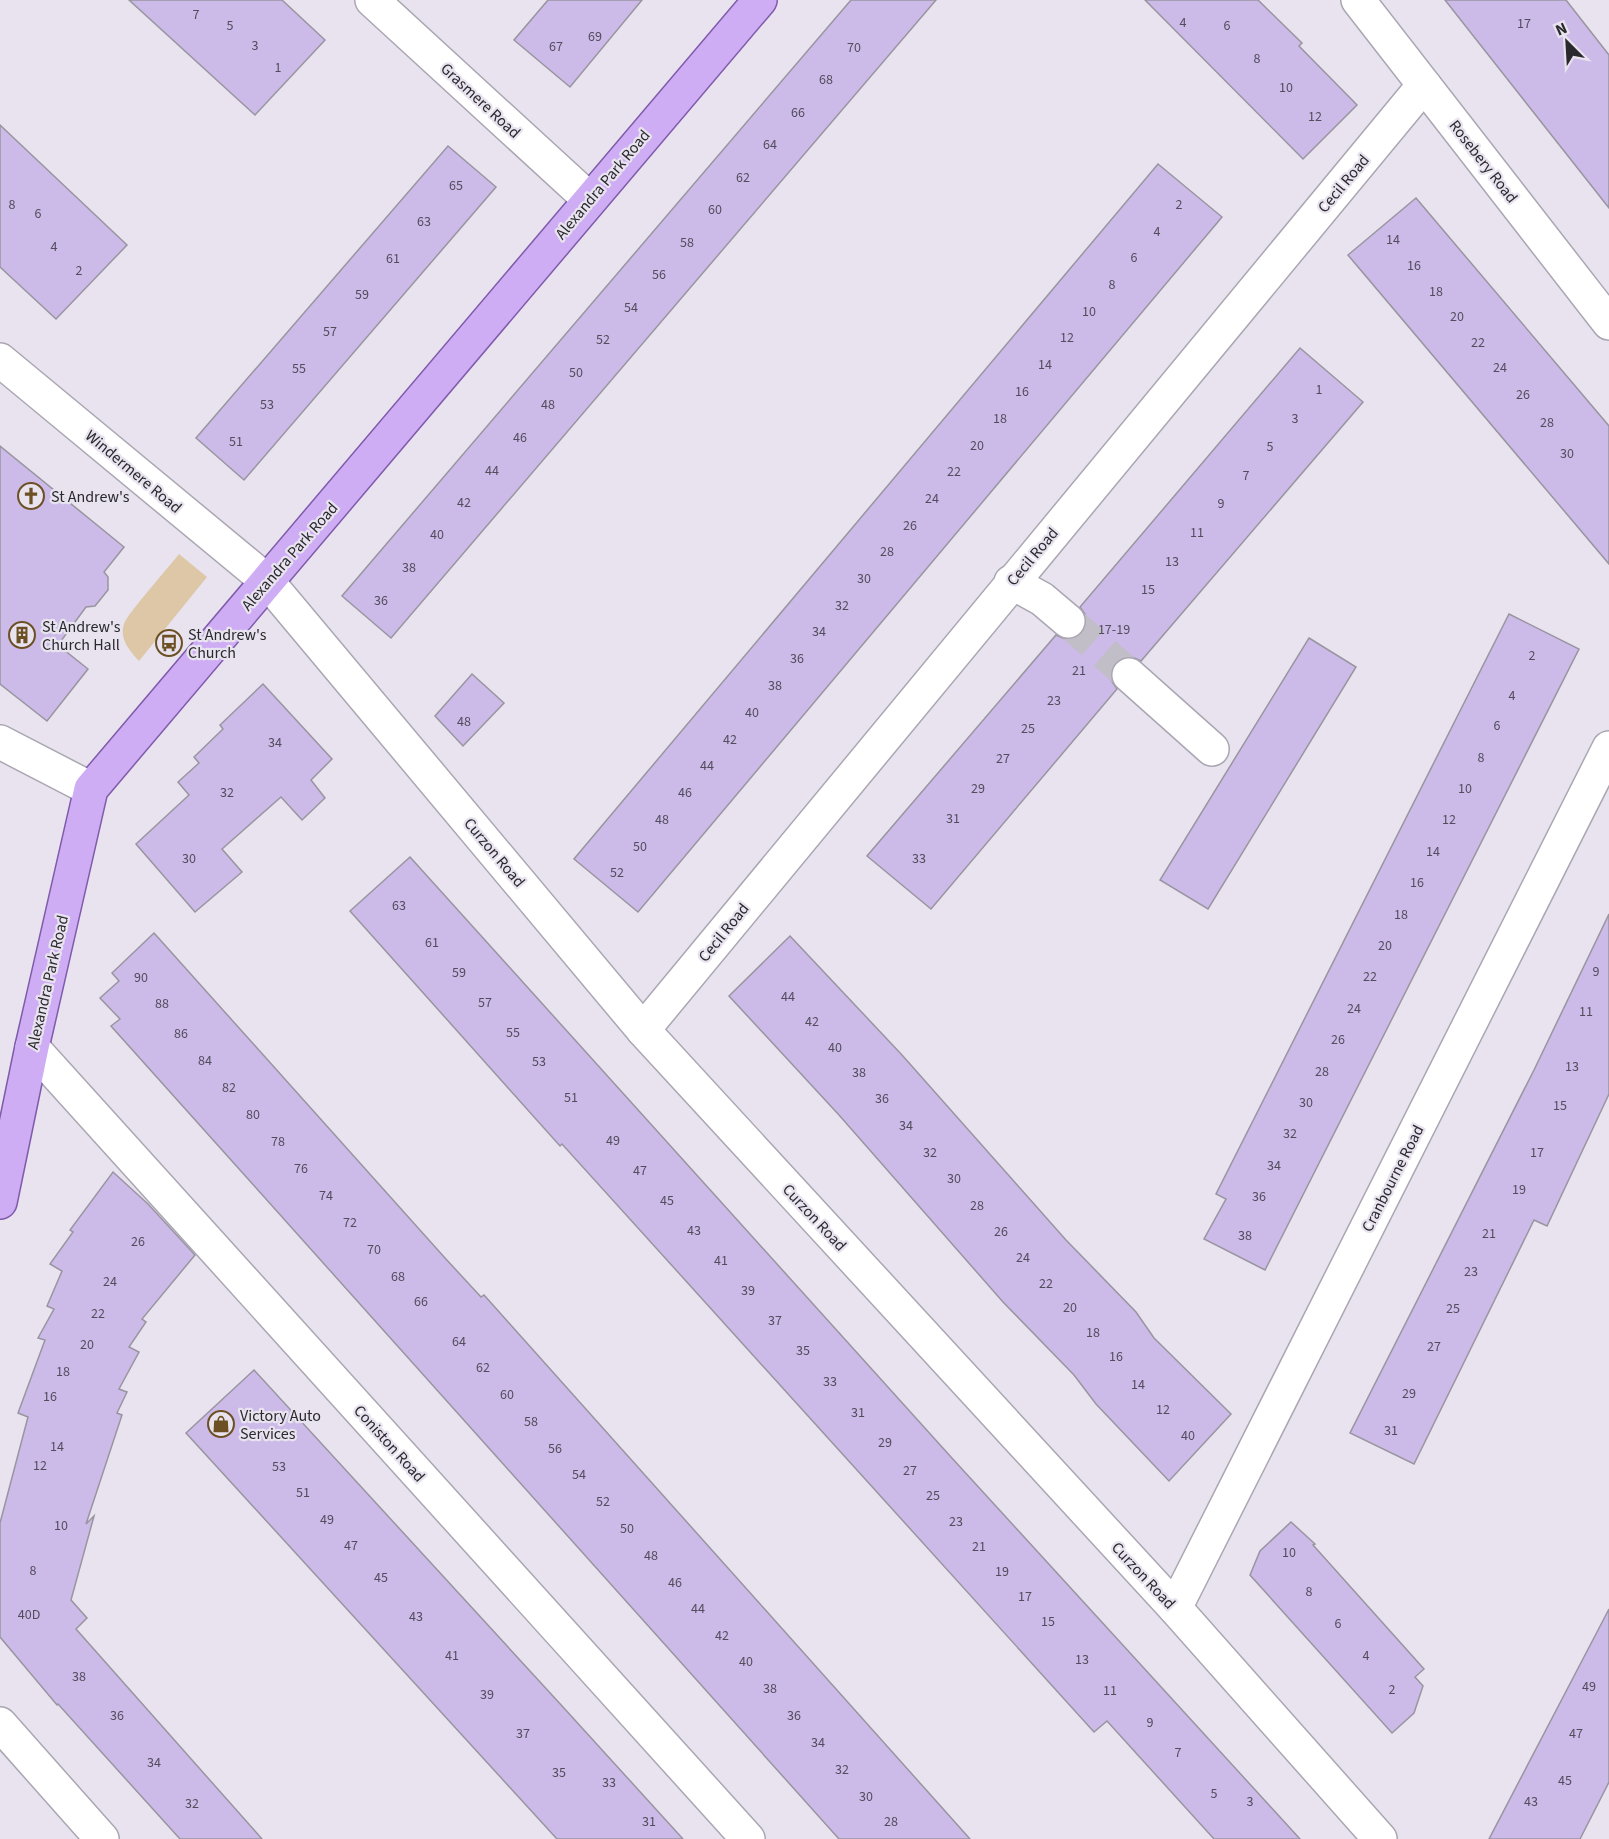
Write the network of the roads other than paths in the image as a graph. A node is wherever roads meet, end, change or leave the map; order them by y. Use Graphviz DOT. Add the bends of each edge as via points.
graph roads {
  1 [pos="372,0"];
  2 [pos="760,0"];
  3 [pos="1358,0"];
  4 [pos="1424,85"];
  5 [pos="589,200"];
  6 [pos="1609,323"];
  7 [pos="0,360"];
  8 [pos="267,581"];
  9 [pos="1011,582"];
  10 [pos="1068,621"];
  11 [pos="1129,675"];
  12 [pos="0,741"];
  13 [pos="1609,748"];
  14 [pos="1212,749"];
  15 [pos="91,789"];
  16 [pos="643,1030"];
  17 [pos="32,1047"];
  18 [pos="0,1202"];
  19 [pos="1175,1608"];
  20 [pos="0,1724"];
  21 [pos="102,1839"];
  22 [pos="748,1839"];
  23 [pos="1380,1839"];
  1 -- 5 [label="street, Grasmere Road"];
  2 -- 5 [label="main road, Alexandra Park Road"];
  3 -- 4 [label="street, Rosebery Road"];
  4 -- 6 [label="street, Rosebery Road"];
  4 -- 9 [label="street, Cecil Road"];
  5 -- 8 [label="main road, Alexandra Park Road"];
  7 -- 8 [label="street, Windermere Road"];
  8 -- 15 [label="main road, Alexandra Park Road"];
  8 -- 16 [label="street, Curzon Road"];
  9 -- 10 [label="street" via="1042,599"];
  9 -- 16 [label="street, Cecil Road"];
  11 -- 14 [label="street"];
  12 -- 15 [label="street"];
  13 -- 19 [label="street, Cranbourne Road"];
  15 -- 17 [label="main road, Alexandra Park Road"];
  16 -- 19 [label="street, Curzon Road"];
  17 -- 18 [label="main road, Alexandra Park Road"];
  17 -- 22 [label="street, Coniston Road"];
  19 -- 23 [label="street, Curzon Road"];
  20 -- 21 [label="street"];
}
